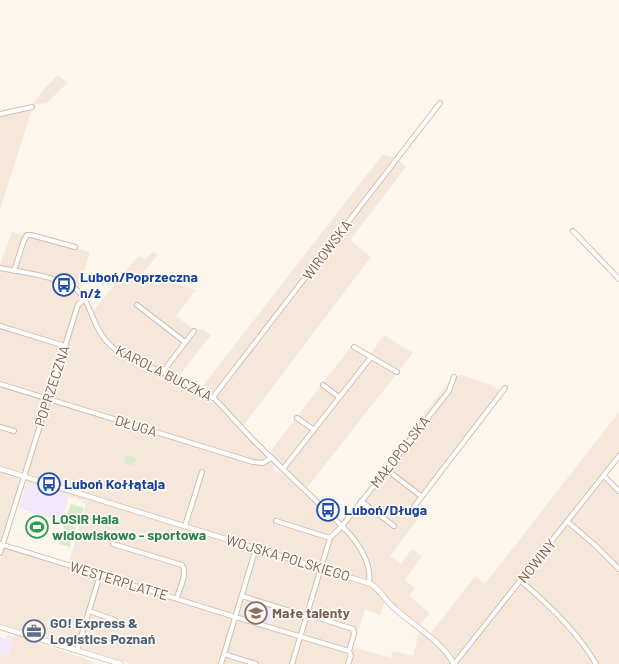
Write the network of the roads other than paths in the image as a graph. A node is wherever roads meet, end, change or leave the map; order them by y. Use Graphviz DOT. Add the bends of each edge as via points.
graph roads {
  1 [pos="440,103"];
  2 [pos="32,107"];
  3 [pos="0,114"];
  4 [pos="574,233"];
  5 [pos="75,247"];
  6 [pos="0,268"];
  7 [pos="14,271"];
  8 [pos="619,279"];
  9 [pos="84,299"];
  10 [pos="137,305"];
  11 [pos="0,326"];
  12 [pos="194,331"];
  13 [pos="185,342"];
  14 [pos="65,346"];
  15 [pos="354,347"];
  16 [pos="371,357"];
  17 [pos="397,372"];
  18 [pos="162,373"];
  19 [pos="454,377"];
  20 [pos="0,384"];
  21 [pos="323,384"];
  22 [pos="505,388"];
  23 [pos="213,397"];
  24 [pos="339,397"];
  25 [pos="48,399"];
  26 [pos="297,418"];
  27 [pos="0,427"];
  28 [pos="314,430"];
  29 [pos="14,431"];
  30 [pos="619,456"];
  31 [pos="271,458"];
  32 [pos="0,469"];
  33 [pos="283,469"];
  34 [pos="387,470"];
  35 [pos="202,472"];
  36 [pos="23,476"];
  37 [pos="604,476"];
  38 [pos="619,491"];
  39 [pos="421,496"];
  40 [pos="362,501"];
  41 [pos="413,508"];
  42 [pos="276,521"];
  43 [pos="568,522"];
  44 [pos="185,526"];
  45 [pos="342,526"];
  46 [pos="394,526"];
  47 [pos="330,538"];
  48 [pos="1,544"];
  49 [pos="113,544"];
  50 [pos="256,548"];
  51 [pos="0,553"];
  52 [pos="320,568"];
  53 [pos="619,569"];
  54 [pos="100,575"];
  55 [pos="369,581"];
  56 [pos="521,581"];
  57 [pos="242,596"];
  58 [pos="177,598"];
  59 [pos="89,611"];
  60 [pos="306,615"];
  61 [pos="236,617"];
  62 [pos="115,620"];
  63 [pos="0,627"];
  64 [pos="300,637"];
  65 [pos="77,650"];
  66 [pos="349,651"];
  67 [pos="224,654"];
  68 [pos="121,664"];
  69 [pos="221,664"];
  70 [pos="256,664"];
  71 [pos="292,664"];
  72 [pos="348,664"];
  73 [pos="454,664"];
  74 [pos="596,664"];
  1 -- 23 [label="street, WIROWSKA"];
  2 -- 3 [label="street"];
  4 -- 8 [label="street"];
  5 -- 7 [label="street" via="27,235"];
  6 -- 7 [label="street, KAROLA BUCZKA"];
  7 -- 9 [label="street, KAROLA BUCZKA" via="64,283 76,290"];
  9 -- 14 [label="street, POPRZECZNA" via="78,305"];
  9 -- 18 [label="street, KAROLA BUCZKA" via="100,331 113,348"];
  10 -- 13 [label="street"];
  11 -- 14 [label="street"];
  12 -- 13 [label="street"];
  13 -- 18 [label="street"];
  14 -- 25 [label="street, POPRZECZNA"];
  15 -- 16 [label="street"];
  16 -- 17 [label="street"];
  16 -- 24 [label="street"];
  18 -- 23 [label="street, KAROLA BUCZKA"];
  19 -- 34 [label="street, MAŁOPOLSKA" via="449,391"];
  20 -- 25 [label="street, DŁUGA"];
  21 -- 24 [label="street"];
  22 -- 39 [label="street"];
  23 -- 31 [label="street, KAROLA BUCZKA"];
  24 -- 28 [label="street"];
  25 -- 31 [label="street, DŁUGA" via="253,462 263,463"];
  25 -- 36 [label="street, POPRZECZNA"];
  26 -- 28 [label="street"];
  27 -- 29 [label="street"];
  28 -- 33 [label="street"];
  30 -- 37 [label="street, NOWINY"];
  31 -- 33 [label="street, KAROLA BUCZKA"];
  32 -- 36 [label="street, WOJSKA POLSKIEGO"];
  33 -- 45 [label="street, KAROLA BUCZKA"];
  34 -- 39 [label="street"];
  34 -- 40 [label="street, MAŁOPOLSKA"];
  35 -- 44 [label="street"];
  36 -- 44 [label="street, WOJSKA POLSKIEGO"];
  36 -- 48 [label="street, POPRZECZNA"];
  37 -- 38 [label="street"];
  37 -- 43 [label="street, NOWINY"];
  39 -- 41 [label="street"];
  40 -- 45 [label="street, MAŁOPOLSKA"];
  40 -- 46 [label="street"];
  42 -- 47 [label="street"];
  43 -- 53 [label="street"];
  43 -- 56 [label="street, NOWINY"];
  44 -- 50 [label="street, WOJSKA POLSKIEGO"];
  45 -- 47 [label="street, MAŁOPOLSKA"];
  45 -- 55 [label="street, KAROLA BUCZKA" via="360,548"];
  47 -- 52 [label="street"];
  48 -- 51 [label="street, POPRZECZNA"];
  48 -- 54 [label="street, WESTERPLATTE"];
  49 -- 58 [label="street" via="182,566 184,574"];
  50 -- 52 [label="street, WOJSKA POLSKIEGO"];
  50 -- 57 [label="street"];
  52 -- 55 [label="street, WOJSKA POLSKIEGO"];
  52 -- 60 [label="street"];
  54 -- 58 [label="street, WESTERPLATTE"];
  54 -- 59 [label="street"];
  55 -- 73 [label="street" via="387,602 433,640"];
  56 -- 73 [label="street, NOWINY"];
  56 -- 74 [label="street" via="558,617"];
  57 -- 60 [label="street"];
  57 -- 61 [label="street"];
  58 -- 61 [label="street, WESTERPLATTE"];
  59 -- 62 [label="street"];
  59 -- 65 [label="street"];
  60 -- 64 [label="street"];
  60 -- 66 [label="street" via="353,629"];
  61 -- 64 [label="street, WESTERPLATTE"];
  61 -- 67 [label="street"];
  63 -- 65 [label="street"];
  64 -- 66 [label="street, WESTERPLATTE"];
  64 -- 71 [label="street"];
  65 -- 68 [label="street"];
  66 -- 72 [label="street" via="351,656"];
  67 -- 69 [label="street"];
  67 -- 70 [label="street"];
}
